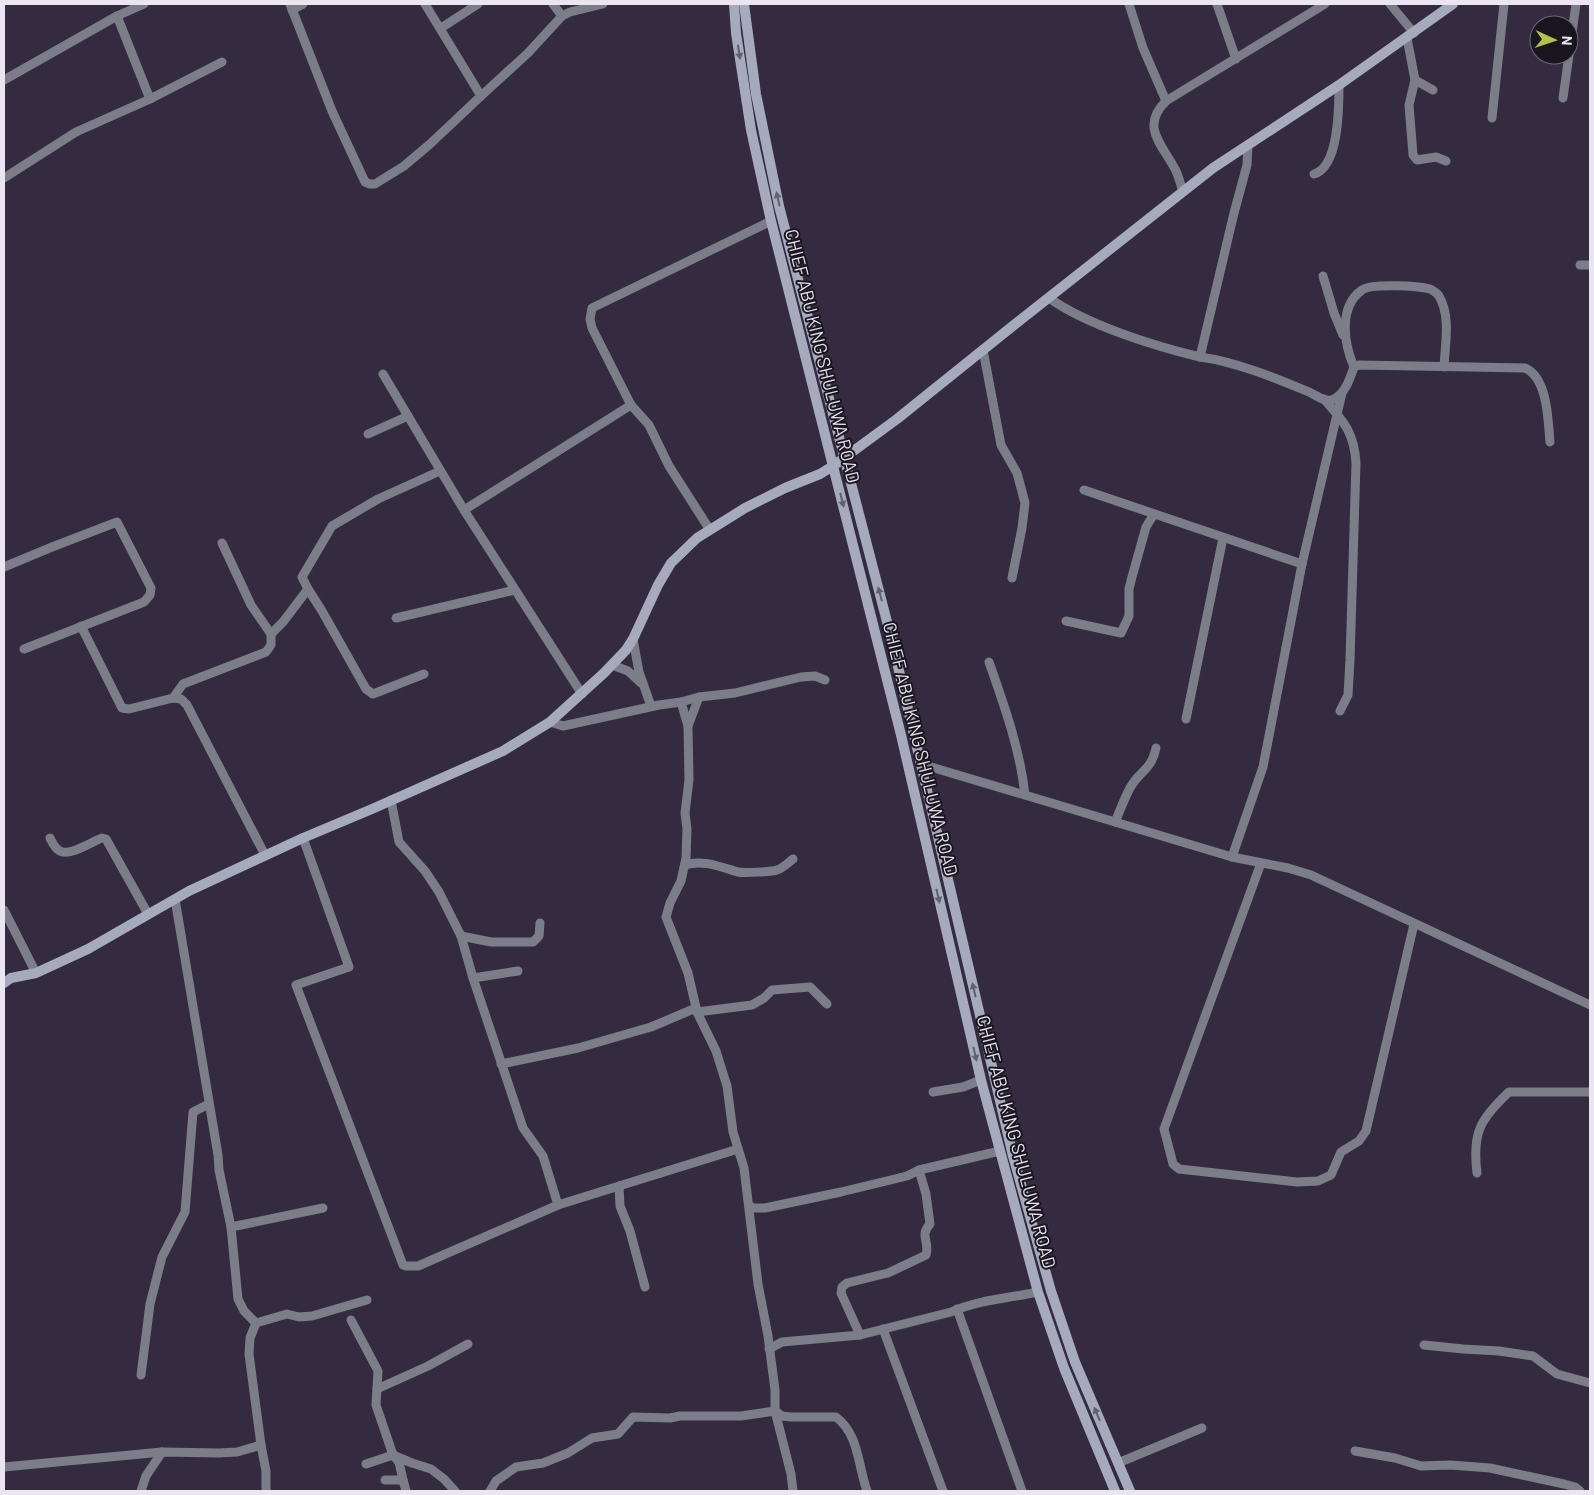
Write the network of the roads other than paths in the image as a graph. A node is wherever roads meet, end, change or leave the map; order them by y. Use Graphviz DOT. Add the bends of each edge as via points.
graph roads {
  1 [pos="144,4"];
  2 [pos="303,4"];
  3 [pos="425,4"];
  4 [pos="478,4"];
  5 [pos="553,4"];
  6 [pos="603,4"];
  7 [pos="734,4"];
  8 [pos="744,4"];
  9 [pos="1129,4"];
  10 [pos="1217,4"];
  11 [pos="1325,4"];
  12 [pos="1390,4"];
  13 [pos="1454,4"];
  14 [pos="1504,4"];
  15 [pos="291,7"];
  16 [pos="117,16"];
  17 [pos="562,16"];
  18 [pos="441,28"];
  19 [pos="1410,35"];
  20 [pos="1236,59"];
  21 [pos="222,62"];
  22 [pos="1568,65"];
  23 [pos="4,80"];
  24 [pos="1416,80"];
  25 [pos="1339,85"];
  26 [pos="1433,90"];
  27 [pos="481,96"];
  28 [pos="1563,98"];
  29 [pos="150,99"];
  30 [pos="1166,101"];
  31 [pos="1492,118"];
  32 [pos="1248,145"];
  33 [pos="1446,161"];
  34 [pos="1314,174"];
  35 [pos="4,178"];
  36 [pos="1184,191"];
  37 [pos="771,221"];
  38 [pos="1590,264"];
  39 [pos="1580,266"];
  40 [pos="1323,276"];
  41 [pos="1049,298"];
  42 [pos="1345,340"];
  43 [pos="983,350"];
  44 [pos="1200,357"];
  45 [pos="1354,367"];
  46 [pos="1444,367"];
  47 [pos="383,374"];
  48 [pos="1342,393"];
  49 [pos="1324,399"];
  50 [pos="631,405"];
  51 [pos="1337,414"];
  52 [pos="408,416"];
  53 [pos="368,434"];
  54 [pos="1550,442"];
  55 [pos="844,457"];
  56 [pos="833,466"];
  57 [pos="440,471"];
  58 [pos="1084,490"];
  59 [pos="464,510"];
  60 [pos="1154,514"];
  61 [pos="710,530"];
  62 [pos="1223,538"];
  63 [pos="222,543"];
  64 [pos="1302,564"];
  65 [pos="4,567"];
  66 [pos="1012,578"];
  67 [pos="308,589"];
  68 [pos="515,590"];
  69 [pos="396,618"];
  70 [pos="1066,621"];
  71 [pos="81,626"];
  72 [pos="271,634"];
  73 [pos="633,639"];
  74 [pos="24,648"];
  75 [pos="989,662"];
  76 [pos="612,665"];
  77 [pos="424,674"];
  78 [pos="825,680"];
  79 [pos="642,683"];
  80 [pos="582,694"];
  81 [pos="698,697"];
  82 [pos="173,698"];
  83 [pos="681,702"];
  84 [pos="651,706"];
  85 [pos="1340,711"];
  86 [pos="1186,719"];
  87 [pos="550,722"];
  88 [pos="688,726"];
  89 [pos="1156,748"];
  90 [pos="920,764"];
  91 [pos="1024,795"];
  92 [pos="391,800"];
  93 [pos="1115,822"];
  94 [pos="50,838"];
  95 [pos="303,838"];
  96 [pos="265,855"];
  97 [pos="1232,857"];
  98 [pos="793,859"];
  99 [pos="689,863"];
  100 [pos="1261,863"];
  101 [pos="175,899"];
  102 [pos="4,910"];
  103 [pos="148,914"];
  104 [pos="540,923"];
  105 [pos="1414,924"];
  106 [pos="959,929"];
  107 [pos="946,931"];
  108 [pos="461,936"];
  109 [pos="518,971"];
  110 [pos="36,973"];
  111 [pos="473,978"];
  112 [pos="4,983"];
  113 [pos="827,1004"];
  114 [pos="1590,1005"];
  115 [pos="696,1010"];
  116 [pos="501,1064"];
  117 [pos="981,1080"];
  118 [pos="934,1092"];
  119 [pos="1590,1092"];
  120 [pos="209,1104"];
  121 [pos="738,1149"];
  122 [pos="1000,1151"];
  123 [pos="919,1170"];
  124 [pos="1477,1173"];
  125 [pos="619,1186"];
  126 [pos="558,1205"];
  127 [pos="749,1206"];
  128 [pos="322,1208"];
  129 [pos="231,1227"];
  130 [pos="645,1287"];
  131 [pos="1038,1292"];
  132 [pos="367,1300"];
  133 [pos="958,1309"];
  134 [pos="351,1320"];
  135 [pos="256,1323"];
  136 [pos="883,1330"];
  137 [pos="860,1335"];
  138 [pos="768,1336"];
  139 [pos="782,1342"];
  140 [pos="468,1344"];
  141 [pos="1424,1345"];
  142 [pos="769,1349"];
  143 [pos="141,1375"];
  144 [pos="1590,1383"];
  145 [pos="377,1389"];
  146 [pos="775,1411"];
  147 [pos="1202,1428"];
  148 [pos="1106,1435"];
  149 [pos="1092,1440"];
  150 [pos="261,1445"];
  151 [pos="1355,1451"];
  152 [pos="162,1452"];
  153 [pos="393,1455"];
  154 [pos="1118,1463"];
  155 [pos="366,1464"];
  156 [pos="4,1467"];
  157 [pos="385,1480"];
  158 [pos="403,1480"];
  159 [pos="141,1491"];
  160 [pos="266,1491"];
  161 [pos="406,1491"];
  162 [pos="456,1491"];
  163 [pos="490,1491"];
  164 [pos="793,1491"];
  165 [pos="867,1491"];
  166 [pos="942,1491"];
  167 [pos="1022,1491"];
  168 [pos="1115,1491"];
  169 [pos="1130,1491"];
  170 [pos="1580,1491"];
  1 -- 16 [label="street"];
  2 -- 15 [label="street"];
  3 -- 18 [label="street"];
  4 -- 18 [label="street"];
  5 -- 17 [label="street"];
  6 -- 17 [label="street"];
  7 -- 37 [label="street, CHIEF ABU KING SHULUWA ROAD, one-way" via="751,130"];
  55 -- 8 [label="street, one-way" via="772,174 756,94"];
  9 -- 30 [label="street" via="1143,48"];
  10 -- 20 [label="street"];
  11 -- 20 [label="street"];
  12 -- 19 [label="street"];
  13 -- 19 [label="street"];
  14 -- 31 [label="street"];
  15 -- 27 [label="street" via="332,112 367,184 375,184 404,166"];
  16 -- 23 [label="street"];
  16 -- 29 [label="street"];
  17 -- 27 [label="street" via="528,54"];
  18 -- 27 [label="street"];
  19 -- 24 [label="street"];
  19 -- 25 [label="street"];
  20 -- 30 [label="street"];
  21 -- 29 [label="street"];
  22 -- 28 [label="street"];
  24 -- 26 [label="street"];
  24 -- 33 [label="street" via="1409,106 1412,155 1417,160 1436,157"];
  25 -- 32 [label="street"];
  25 -- 34 [label="street" via="1334,150 1321,172"];
  29 -- 35 [label="street" via="76,132"];
  30 -- 36 [label="street" via="1156,113 1155,134"];
  32 -- 36 [label="street"];
  32 -- 44 [label="street" via="1247,165"];
  36 -- 41 [label="street"];
  37 -- 50 [label="street" via="592,308 592,328"];
  37 -- 56 [label="street, CHIEF ABU KING SHULUWA ROAD"];
  38 -- 39 [label="street"];
  40 -- 42 [label="street"];
  41 -- 43 [label="street"];
  41 -- 44 [label="street" via="1064,309 1115,330"];
  42 -- 45 [label="street"];
  42 -- 46 [label="street" via="1348,310 1364,288 1428,289 1438,294 1445,314"];
  43 -- 55 [label="street"];
  43 -- 66 [label="street" via="1002,445 1026,503"];
  44 -- 49 [label="street" via="1271,377"];
  45 -- 46 [label="street"];
  45 -- 48 [label="street"];
  46 -- 54 [label="street" via="1522,367 1530,370 1544,395"];
  47 -- 52 [label="street"];
  48 -- 49 [label="street" via="1334,399"];
  48 -- 51 [label="street"];
  49 -- 51 [label="street"];
  50 -- 59 [label="street"];
  50 -- 61 [label="street" via="649,425 669,466"];
  51 -- 64 [label="street"];
  51 -- 85 [label="street" via="1352,437 1356,463 1348,695"];
  52 -- 53 [label="street"];
  52 -- 57 [label="street"];
  55 -- 56 [label="street"];
  90 -- 55 [label="street, one-way"];
  56 -- 61 [label="street" via="744,508"];
  56 -- 107 [label="street, CHIEF ABU KING SHULUWA ROAD, one-way" via="901,735"];
  57 -- 59 [label="street"];
  57 -- 67 [label="street" via="378,499 332,526 302,577"];
  58 -- 60 [label="street"];
  59 -- 68 [label="street"];
  60 -- 62 [label="street"];
  60 -- 70 [label="street" via="1146,527 1132,577 1130,616 1121,633"];
  61 -- 73 [label="street" via="671,563"];
  62 -- 64 [label="street"];
  62 -- 86 [label="street"];
  63 -- 72 [label="street" via="252,605"];
  64 -- 97 [label="street" via="1262,767"];
  65 -- 71 [label="street" via="118,522 151,588 150,595 144,602"];
  67 -- 72 [label="street"];
  67 -- 77 [label="street" via="366,690 373,694"];
  68 -- 69 [label="street"];
  68 -- 80 [label="street"];
  71 -- 74 [label="street"];
  71 -- 82 [label="street" via="122,708"];
  72 -- 82 [label="street" via="271,644 266,652 183,684"];
  73 -- 76 [label="street"];
  73 -- 79 [label="street"];
  75 -- 91 [label="street" via="1011,727"];
  76 -- 79 [label="street" via="628,671"];
  76 -- 80 [label="street"];
  78 -- 81 [label="street" via="815,676 801,677 735,693"];
  79 -- 84 [label="street"];
  80 -- 87 [label="street"];
  81 -- 83 [label="street"];
  81 -- 88 [label="street"];
  82 -- 96 [label="street" via="181,699 186,705"];
  83 -- 84 [label="street"];
  83 -- 88 [label="street"];
  84 -- 87 [label="street" via="563,726"];
  87 -- 92 [label="street" via="503,751"];
  88 -- 99 [label="street" via="689,774 685,813"];
  89 -- 93 [label="street" via="1152,762 1130,788"];
  90 -- 91 [label="street"];
  90 -- 106 [label="street"];
  91 -- 93 [label="street"];
  92 -- 95 [label="street"];
  92 -- 108 [label="street" via="399,842 439,892"];
  93 -- 97 [label="street"];
  94 -- 103 [label="street" via="60,852 106,839"];
  95 -- 96 [label="street"];
  95 -- 126 [label="street" via="349,967 296,985 403,1265 418,1266"];
  96 -- 101 [label="street"];
  97 -- 100 [label="street"];
  98 -- 99 [label="street" via="776,870 748,872"];
  99 -- 115 [label="street" via="666,917 688,973"];
  100 -- 105 [label="street" via="1311,875"];
  100 -- 105 [label="street" via="1164,1130 1173,1164 1179,1170 1297,1182 1318,1181 1331,1174 1341,1152 1359,1141 1366,1130"];
  101 -- 103 [label="street"];
  101 -- 120 [label="street"];
  102 -- 110 [label="street"];
  103 -- 110 [label="street" via="88,949"];
  104 -- 108 [label="street" via="539,936 533,942 491,942"];
  105 -- 114 [label="street"];
  106 -- 107 [label="street"];
  148 -- 106 [label="street, one-way" via="1075,1362 1051,1291 1013,1156"];
  107 -- 117 [label="street, CHIEF ABU KING SHULUWA ROAD, one-way"];
  108 -- 111 [label="street"];
  109 -- 111 [label="street"];
  110 -- 112 [label="street" via="11,978"];
  111 -- 116 [label="street"];
  113 -- 115 [label="street" via="810,987 779,988 752,1005"];
  115 -- 116 [label="street" via="578,1048"];
  115 -- 121 [label="street" via="716,1051 727,1086"];
  116 -- 126 [label="street" via="523,1128 543,1156"];
  117 -- 118 [label="street"];
  117 -- 122 [label="street, CHIEF ABU KING SHULUWA ROAD"];
  119 -- 124 [label="street" via="1509,1092 1479,1127 1475,1156"];
  120 -- 129 [label="street"];
  120 -- 143 [label="street" via="193,1112 185,1212 162,1257 150,1304"];
  121 -- 125 [label="street"];
  121 -- 127 [label="street"];
  122 -- 123 [label="street"];
  122 -- 131 [label="street, CHIEF ABU KING SHULUWA ROAD"];
  123 -- 127 [label="street" via="907,1176 806,1200 765,1208"];
  123 -- 137 [label="street" via="930,1224 924,1235 928,1248 926,1255 888,1273 842,1287 841,1294"];
  125 -- 126 [label="street"];
  125 -- 130 [label="street" via="620,1206"];
  127 -- 138 [label="street"];
  128 -- 129 [label="street"];
  129 -- 135 [label="street" via="238,1299"];
  131 -- 133 [label="street"];
  131 -- 149 [label="street, CHIEF ABU KING SHULUWA ROAD"];
  132 -- 135 [label="street" via="312,1316 287,1314"];
  133 -- 136 [label="street"];
  133 -- 167 [label="street"];
  134 -- 145 [label="street" via="378,1371"];
  135 -- 150 [label="street" via="250,1338 249,1354"];
  136 -- 137 [label="street"];
  136 -- 166 [label="street"];
  137 -- 139 [label="street"];
  138 -- 139 [label="street"];
  138 -- 142 [label="street"];
  139 -- 142 [label="street"];
  140 -- 145 [label="street"];
  141 -- 144 [label="street" via="1534,1356 1557,1374"];
  142 -- 146 [label="street"];
  145 -- 153 [label="street" via="376,1405"];
  146 -- 163 [label="street" via="741,1416 633,1417 618,1434 592,1438 543,1464 516,1467 496,1481"];
  146 -- 164 [label="street"];
  146 -- 165 [label="street" via="782,1416 836,1417 842,1421 854,1442"];
  147 -- 154 [label="street"];
  148 -- 149 [label="street"];
  148 -- 154 [label="street"];
  149 -- 168 [label="street, CHIEF ABU KING SHULUWA ROAD"];
  150 -- 152 [label="street" via="236,1452"];
  150 -- 160 [label="street"];
  151 -- 170 [label="street" via="1422,1466 1490,1468 1564,1484"];
  152 -- 156 [label="street"];
  152 -- 159 [label="street" via="146,1476"];
  153 -- 155 [label="street"];
  153 -- 158 [label="street" via="399,1462"];
  153 -- 162 [label="street" via="431,1469"];
  154 -- 169 [label="street"];
  157 -- 158 [label="street"];
  158 -- 161 [label="street"];
}
